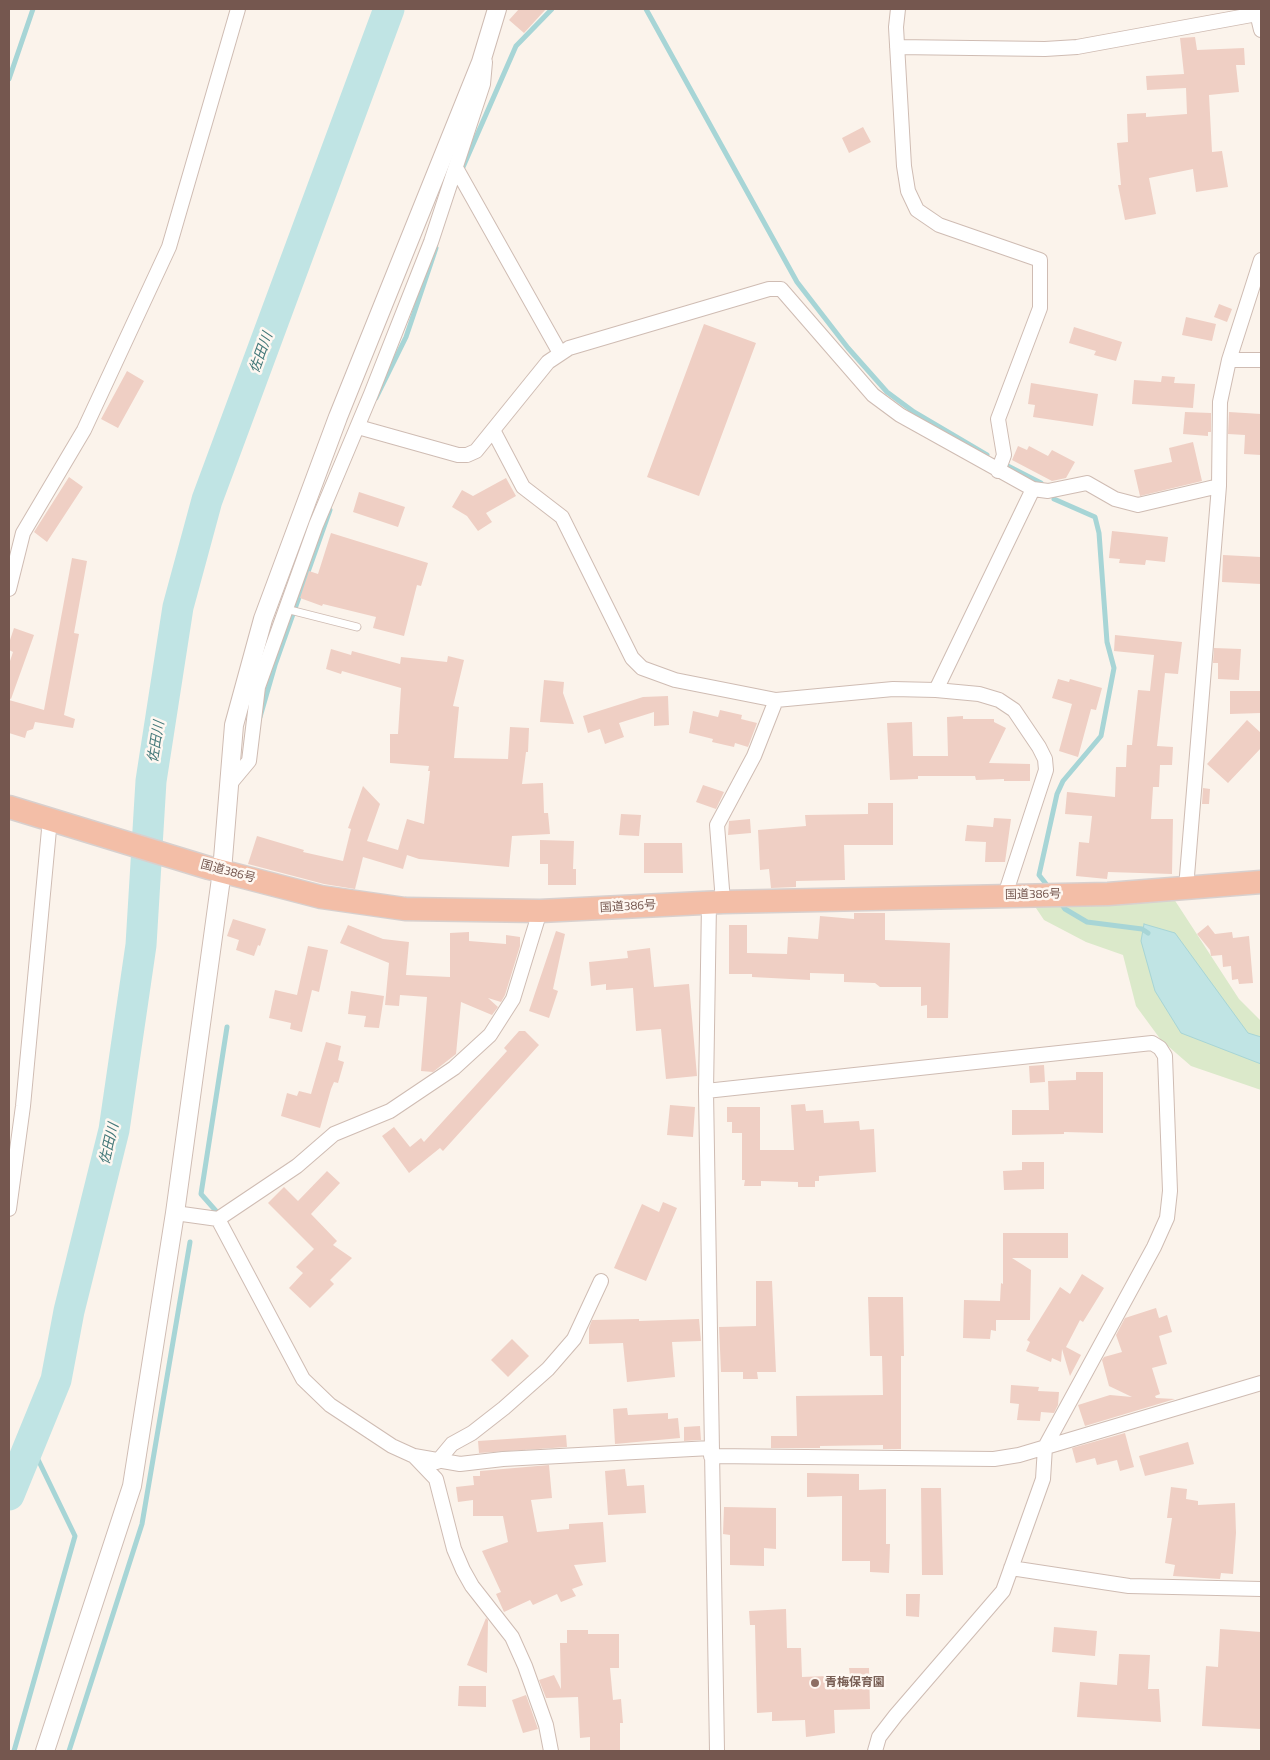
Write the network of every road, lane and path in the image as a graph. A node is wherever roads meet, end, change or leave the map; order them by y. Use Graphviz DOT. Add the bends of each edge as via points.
graph roads {
  1 [pos="238,9"];
  2 [pos="497,9"];
  3 [pos="898,9"];
  4 [pos="1256,11"];
  5 [pos="1261,30"];
  6 [pos="486,44"];
  7 [pos="897,48"];
  8 [pos="456,169"];
  9 [pos="1261,260"];
  10 [pos="560,353"];
  11 [pos="1229,360"];
  12 [pos="1261,360"];
  13 [pos="358,427"];
  14 [pos="493,430"];
  15 [pos="998,471"];
  16 [pos="1219,486"];
  17 [pos="1033,489"];
  18 [pos="9,588"];
  19 [pos="287,609"];
  20 [pos="357,626"];
  21 [pos="936,690"];
  22 [pos="776,700"];
  23 [pos="229,785"];
  24 [pos="9,807"];
  25 [pos="50,819"];
  26 [pos="216,870"];
  27 [pos="1261,882"];
  28 [pos="1186,888"];
  29 [pos="1010,895"];
  30 [pos="716,903"];
  31 [pos="540,911"];
  32 [pos="706,1091"];
  33 [pos="9,1209"];
  34 [pos="176,1213"];
  35 [pos="218,1219"];
  36 [pos="600,1281"];
  37 [pos="1261,1384"];
  38 [pos="1045,1447"];
  39 [pos="711,1452"];
  40 [pos="414,1456"];
  41 [pos="437,1462"];
  42 [pos="1011,1568"];
  43 [pos="1261,1589"];
  44 [pos="45,1751"];
  45 [pos="551,1751"];
  46 [pos="718,1751"];
  47 [pos="875,1751"];
  1 -- 18 [label="street" via="169,247 84,430 23,533"];
  2 -- 6 [label="street"];
  3 -- 7 [label="street"];
  4 -- 5 [label="street"];
  4 -- 7 [label="street" via="1077,47"];
  6 -- 8 [label="street" via="483,84"];
  6 -- 23 [label="street" via="338,417 263,619 234,725"];
  7 -- 15 [label="street" via="904,166 908,191 917,210 939,225 1040,260 1040,308 998,419 1004,455"];
  8 -- 10 [label="street"];
  8 -- 13 [label="street"];
  9 -- 11 [label="street"];
  10 -- 14 [label="street" via="548,362"];
  10 -- 15 [label="street" via="760,291 781,289 874,395 900,415"];
  11 -- 12 [label="street"];
  11 -- 16 [label="street" via="1220,402"];
  13 -- 14 [label="street" via="458,455 476,451"];
  13 -- 19 [label="street" via="316,525"];
  14 -- 22 [label="street" via="522,487 562,517 632,658 642,668 676,680"];
  15 -- 17 [label="street"];
  16 -- 17 [label="street" via="1138,505 1115,500 1087,484 1048,491"];
  16 -- 28 [label="street"];
  17 -- 21 [label="street"];
  19 -- 20 [label="lane"];
  19 -- 23 [label="street" via="258,687 249,761"];
  21 -- 22 [label="street" via="893,689"];
  21 -- 29 [label="street" via="979,694 999,700 1014,710 1044,759 1046,770"];
  22 -- 30 [label="street" via="754,756 717,825"];
  23 -- 26 [label="street"];
  24 -- 25 [label="highway, 国道386号"];
  25 -- 26 [label="highway, 国道386号"];
  25 -- 33 [label="street" via="24,1106"];
  26 -- 31 [label="highway, 国道386号" via="321,897 405,909"];
  26 -- 34 [label="street"];
  27 -- 28 [label="highway, 国道386号"];
  28 -- 29 [label="highway, 国道386号" via="1108,894"];
  29 -- 30 [label="highway, 国道386号"];
  30 -- 31 [label="highway, 国道386号"];
  30 -- 32 [label="street"];
  31 -- 35 [label="street" via="513,999 490,1034 454,1068 390,1111 334,1134 297,1166"];
  32 -- 38 [label="street" via="1152,1043 1160,1048 1165,1056 1170,1191 1167,1218"];
  32 -- 39 [label="street"];
  34 -- 35 [label="street"];
  34 -- 44 [label="street" via="132,1486"];
  35 -- 40 [label="street" via="303,1378 330,1405 371,1434"];
  36 -- 41 [label="street" via="574,1339 548,1369 504,1408 452,1444"];
  37 -- 38 [label="street"];
  38 -- 39 [label="street" via="994,1459"];
  38 -- 42 [label="street" via="1044,1479"];
  39 -- 41 [label="street" via="512,1458 460,1464"];
  39 -- 46 [label="street"];
  40 -- 41 [label="street"];
  40 -- 45 [label="street" via="436,1479 454,1550 463,1570 512,1638 546,1725"];
  42 -- 43 [label="street" via="1129,1586"];
  42 -- 47 [label="street" via="1004,1591 896,1715 879,1737"];
}
